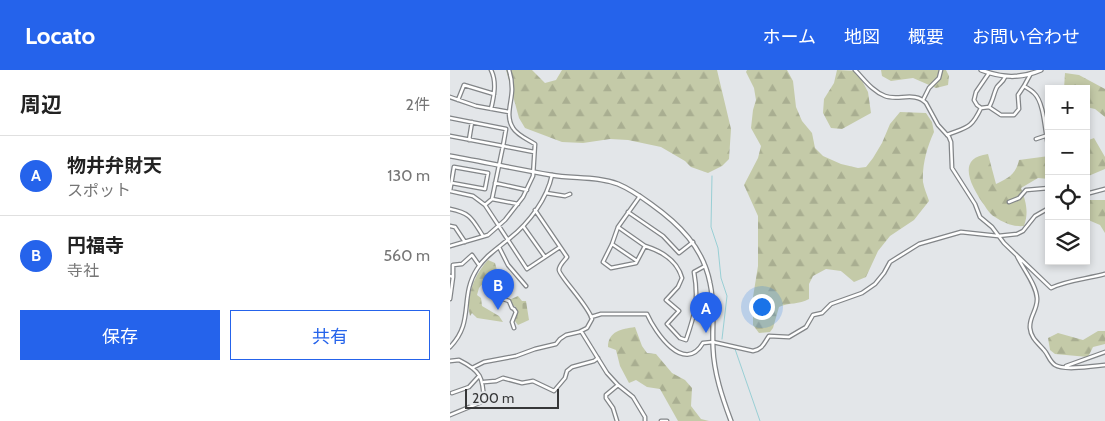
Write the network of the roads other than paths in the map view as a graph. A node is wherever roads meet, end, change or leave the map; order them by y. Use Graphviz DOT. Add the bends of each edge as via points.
graph roads {
  1 [pos="491,70"];
  2 [pos="509,70"];
  3 [pos="855,70"];
  4 [pos="940,70"];
  5 [pos="981,70"];
  6 [pos="1041,70"];
  7 [pos="989,73"];
  8 [pos="1030,75"];
  9 [pos="1005,77"];
  10 [pos="1024,86"];
  11 [pos="494,94"];
  12 [pos="450,97"];
  13 [pos="458,100"];
  14 [pos="924,100"];
  15 [pos="989,107"];
  16 [pos="981,108"];
  17 [pos="492,109"];
  18 [pos="509,112"];
  19 [pos="450,118"];
  20 [pos="472,122"];
  21 [pos="1045,130"];
  22 [pos="947,134"];
  23 [pos="450,136"];
  24 [pos="1045,136"];
  25 [pos="1036,138"];
  26 [pos="469,140"];
  27 [pos="503,146"];
  28 [pos="535,152"];
  29 [pos="450,156"];
  30 [pos="499,164"];
  31 [pos="534,171"];
  32 [pos="552,175"];
  33 [pos="452,183"];
  34 [pos="495,183"];
  35 [pos="1045,188"];
  36 [pos="1105,189"];
  37 [pos="527,190"];
  38 [pos="450,191"];
  39 [pos="546,193"];
  40 [pos="1090,193"];
  41 [pos="570,194"];
  42 [pos="640,196"];
  43 [pos="492,200"];
  44 [pos="1009,202"];
  45 [pos="518,204"];
  46 [pos="484,205"];
  47 [pos="450,209"];
  48 [pos="535,210"];
  49 [pos="1045,210"];
  50 [pos="628,212"];
  51 [pos="450,226"];
  52 [pos="523,226"];
  53 [pos="499,227"];
  54 [pos="618,227"];
  55 [pos="998,236"];
  56 [pos="484,237"];
  57 [pos="508,240"];
  58 [pos="465,242"];
  59 [pos="693,242"];
  60 [pos="612,244"];
  61 [pos="450,246"];
  62 [pos="645,246"];
  63 [pos="499,247"];
  64 [pos="560,247"];
  65 [pos="1016,255"];
  66 [pos="545,258"];
  67 [pos="637,261"];
  68 [pos="479,265"];
  69 [pos="705,266"];
  70 [pos="1105,274"];
  71 [pos="452,277"];
  72 [pos="526,286"];
  73 [pos="496,294"];
  74 [pos="450,299"];
  75 [pos="591,317"];
  76 [pos="514,328"];
  77 [pos="581,331"];
  78 [pos="713,342"];
  79 [pos="450,347"];
  80 [pos="1105,352"];
  81 [pos="598,358"];
  82 [pos="450,361"];
  83 [pos="1105,365"];
  84 [pos="1064,366"];
  85 [pos="472,368"];
  86 [pos="480,376"];
  87 [pos="484,382"];
  88 [pos="618,385"];
  89 [pos="452,393"];
  90 [pos="450,415"];
  91 [pos="617,421"];
  92 [pos="645,421"];
  93 [pos="661,421"];
  94 [pos="667,421"];
  95 [pos="730,421"];
  1 -- 11 [label="street"];
  2 -- 18 [label="street" via="512,90"];
  3 -- 14 [label="street" via="882,95"];
  4 -- 14 [label="street" via="939,78 929,88"];
  5 -- 7 [label="street"];
  6 -- 8 [label="street"];
  7 -- 9 [label="street"];
  7 -- 16 [label="street" via="974,100"];
  8 -- 9 [label="street"];
  8 -- 10 [label="street"];
  9 -- 15 [label="street"];
  10 -- 15 [label="street" via="1018,95 1019,109 1016,113 1000,115"];
  10 -- 21 [label="street" via="1036,96 1045,120"];
  11 -- 13 [label="street" via="464,85"];
  11 -- 17 [label="street"];
  12 -- 13 [label="street"];
  13 -- 17 [label="street"];
  14 -- 22 [label="street"];
  15 -- 16 [label="street"];
  16 -- 22 [label="street" via="974,122"];
  17 -- 18 [label="street"];
  18 -- 28 [label="street" via="513,128 534,144"];
  19 -- 20 [label="street"];
  20 -- 26 [label="street"];
  20 -- 27 [label="street" via="506,129"];
  22 -- 55 [label="street" via="951,142 952,168 980,218"];
  23 -- 26 [label="street"];
  24 -- 25 [label="street"];
  26 -- 27 [label="street"];
  27 -- 28 [label="street"];
  27 -- 30 [label="street"];
  28 -- 31 [label="street"];
  29 -- 30 [label="street"];
  30 -- 31 [label="street"];
  30 -- 34 [label="street"];
  31 -- 32 [label="street"];
  31 -- 37 [label="street"];
  32 -- 39 [label="street"];
  32 -- 42 [label="street" via="609,181"];
  33 -- 33 [label="street" via="454,167 488,174 485,189"];
  33 -- 38 [label="street"];
  34 -- 37 [label="street"];
  34 -- 43 [label="street"];
  35 -- 44 [label="street" via="1026,190"];
  36 -- 40 [label="street"];
  37 -- 45 [label="street"];
  38 -- 46 [label="street" via="473,196"];
  39 -- 41 [label="street"];
  39 -- 48 [label="street"];
  42 -- 50 [label="street"];
  42 -- 59 [label="street" via="671,218"];
  43 -- 45 [label="street"];
  43 -- 46 [label="street"];
  45 -- 53 [label="street"];
  46 -- 53 [label="street"];
  47 -- 56 [label="street" via="463,211 472,218"];
  48 -- 52 [label="street"];
  48 -- 64 [label="street"];
  49 -- 55 [label="street" via="1035,216 1023,231"];
  50 -- 54 [label="street"];
  50 -- 59 [label="street" via="663,236 679,253"];
  51 -- 58 [label="street" via="455,227"];
  52 -- 57 [label="street"];
  52 -- 66 [label="street"];
  53 -- 56 [label="street"];
  53 -- 57 [label="street"];
  54 -- 60 [label="street"];
  54 -- 62 [label="street"];
  55 -- 65 [label="street"];
  55 -- 78 [label="street" via="961,232 919,244 890,262 879,278 862,293 831,304 822,313 813,315 806,327 789,337 769,336 758,350"];
  56 -- 58 [label="street"];
  57 -- 63 [label="street"];
  57 -- 66 [label="street" via="527,269"];
  58 -- 61 [label="street"];
  59 -- 69 [label="street"];
  60 -- 67 [label="street"];
  60 -- 67 [label="street" via="603,262 611,268"];
  62 -- 67 [label="street"];
  62 -- 69 [label="street" via="660,250 681,274 678,287 666,300 679,311 667,324 686,340 696,314 694,272"];
  63 -- 68 [label="street"];
  63 -- 72 [label="street" via="508,265"];
  64 -- 66 [label="street"];
  64 -- 75 [label="street" via="567,257 559,267 560,273"];
  65 -- 70 [label="street" via="1051,288 1064,282"];
  65 -- 84 [label="street" via="1037,297 1030,332 1055,365"];
  68 -- 71 [label="street" via="472,255 462,264 453,264"];
  68 -- 79 [label="street" via="468,291 463,329"];
  69 -- 78 [label="street" via="712,295"];
  71 -- 74 [label="street"];
  73 -- 76 [label="street" via="508,301 516,312 512,322"];
  75 -- 77 [label="street" via="589,326"];
  75 -- 78 [label="street" via="600,314 647,314 663,339 681,354 690,354 703,343"];
  77 -- 81 [label="street"];
  77 -- 85 [label="street" via="566,335 552,346 484,362"];
  78 -- 95 [label="street" via="715,370"];
  80 -- 84 [label="street"];
  81 -- 87 [label="street" via="572,367 554,391 533,381 522,383 503,378"];
  81 -- 88 [label="street"];
  82 -- 85 [label="street" via="459,360"];
  83 -- 84 [label="street"];
  85 -- 86 [label="street"];
  86 -- 87 [label="street"];
  86 -- 89 [label="street" via="468,387"];
  87 -- 90 [label="street" via="484,401"];
  88 -- 91 [label="street" via="606,395"];
  88 -- 92 [label="street" via="633,397"];
  93 -- 94 [label="street"];
}
